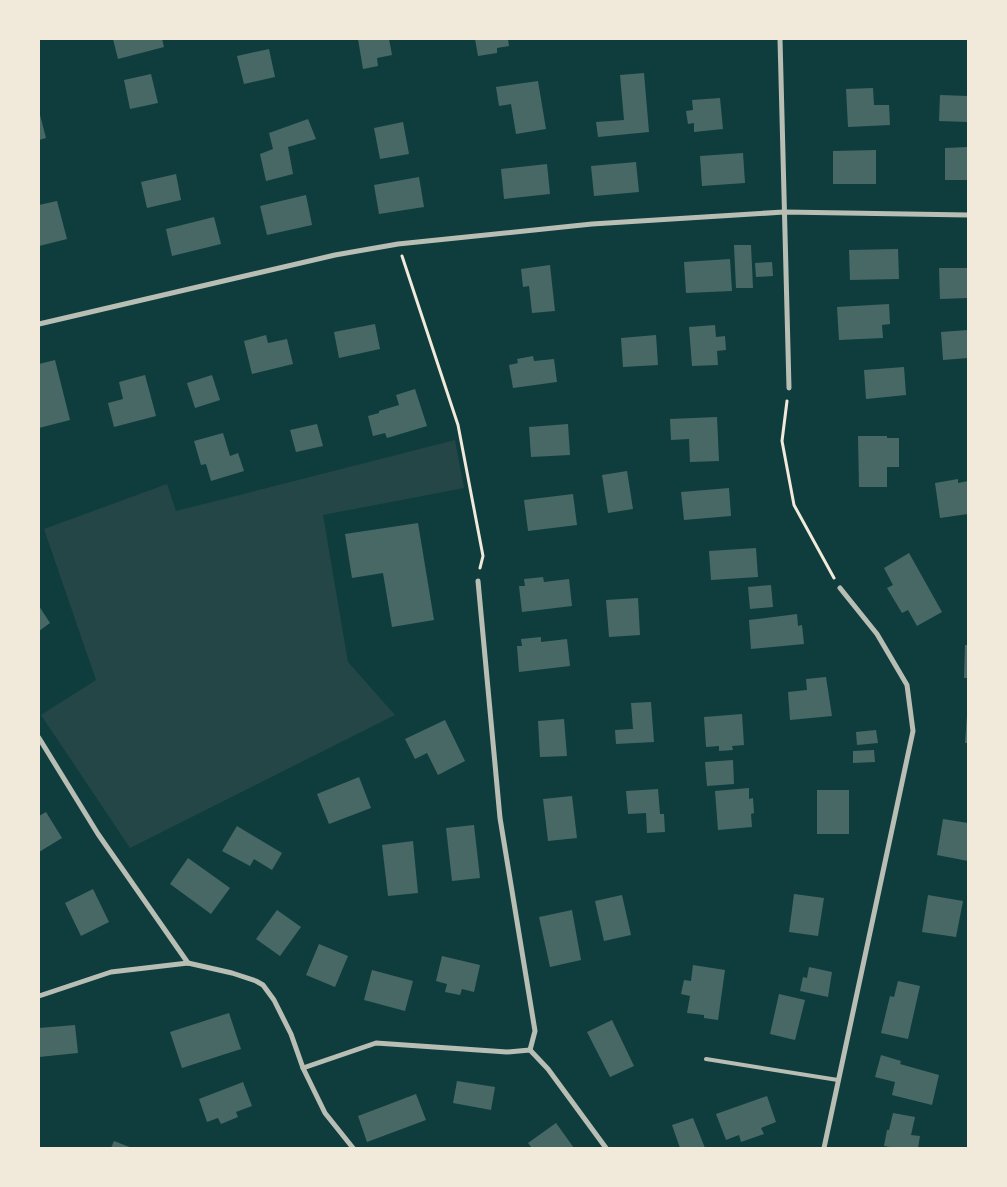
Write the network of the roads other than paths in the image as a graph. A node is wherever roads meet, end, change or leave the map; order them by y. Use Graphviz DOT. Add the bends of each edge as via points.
graph roads {
  1 [pos="780,39"];
  2 [pos="784,212"];
  3 [pos="968,215"];
  4 [pos="39,324"];
  5 [pos="789,388"];
  6 [pos="478,581"];
  7 [pos="840,588"];
  8 [pos="39,738"];
  9 [pos="188,963"];
  10 [pos="39,996"];
  11 [pos="530,1050"];
  12 [pos="706,1059"];
  13 [pos="303,1068"];
  14 [pos="838,1080"];
  15 [pos="353,1148"];
  16 [pos="606,1148"];
  17 [pos="824,1148"];
  1 -- 2 [label="street"];
  2 -- 3 [label="street"];
  2 -- 4 [label="street" via="592,224 398,244 335,255"];
  2 -- 5 [label="street"];
  6 -- 11 [label="street" via="500,818 535,1031"];
  7 -- 14 [label="street" via="877,634 907,684 912,731"];
  8 -- 9 [label="street" via="98,834"];
  9 -- 10 [label="street" via="111,972"];
  9 -- 13 [label="street" via="232,973 263,985 291,1034"];
  11 -- 13 [label="street" via="507,1052 376,1043"];
  11 -- 16 [label="street" via="548,1069"];
  12 -- 14 [label="lane"];
  13 -- 15 [label="street" via="325,1113"];
  14 -- 17 [label="street"];
}
